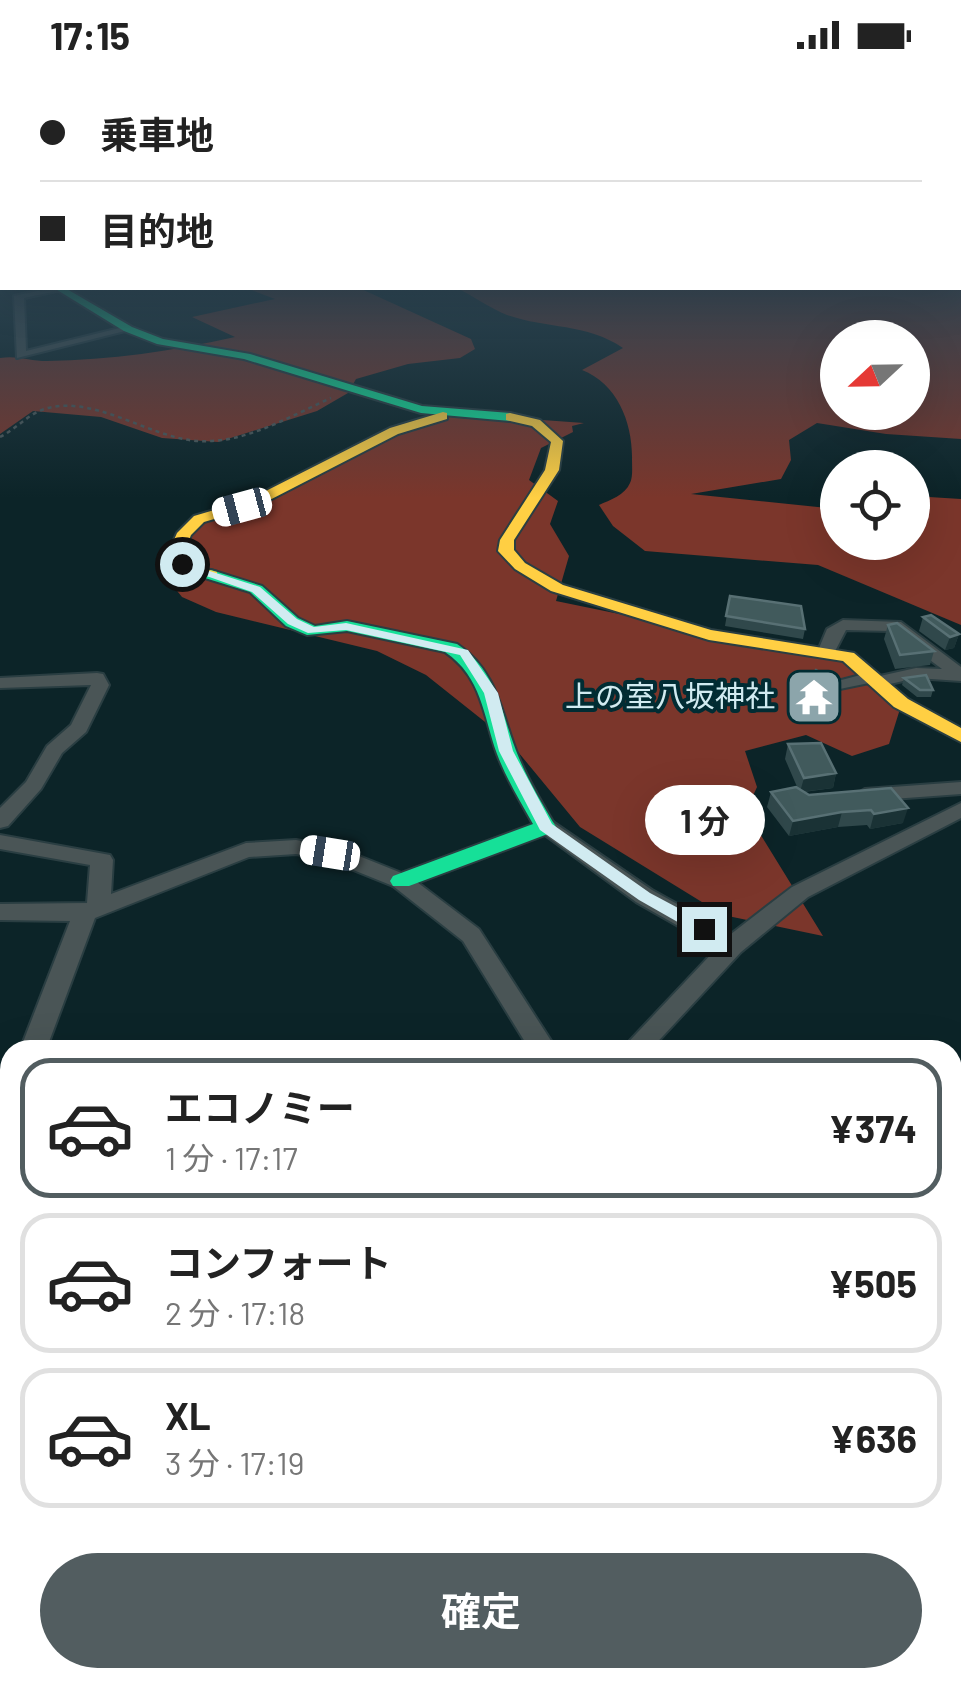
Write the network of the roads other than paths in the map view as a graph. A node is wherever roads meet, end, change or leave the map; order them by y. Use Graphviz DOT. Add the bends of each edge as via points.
graph roads {
  1 [pos="21,347"];
  2 [pos="55,347"];
  3 [pos="187,347"];
  4 [pos="458,413"];
  5 [pos="826,653"];
  6 [pos="961,675"];
  7 [pos="874,680"];
  8 [pos="0,683"];
  9 [pos="836,686"];
  10 [pos="961,736"];
  11 [pos="961,788"];
  12 [pos="844,796"];
  13 [pos="961,810"];
  14 [pos="0,821"];
  15 [pos="546,826"];
  16 [pos="0,842"];
  17 [pos="401,881"];
  18 [pos="92,910"];
  19 [pos="0,912"];
  20 [pos="733,946"];
  21 [pos="37,1040"];
  22 [pos="538,1040"];
  23 [pos="644,1040"];
  1 -- 2 [label="street" via="21,356"];
  3 -- 4 [label="street" via="246,356 421,409"];
  4 -- 5 [label="street" via="536,423 556,441 552,470 507,540 506,550 520,566 557,588 709,634"];
  4 -- 15 [label="street" via="411,424 256,502 192,523 175,556 191,568 256,589 292,622 313,631 346,626 464,652 491,693 506,751"];
  5 -- 6 [label="street" via="835,628 895,626"];
  5 -- 7 [label="street" via="848,657"];
  6 -- 7 [label="street"];
  7 -- 9 [label="street"];
  7 -- 10 [label="street"];
  8 -- 14 [label="street" via="97,678 100,685 78,728"];
  11 -- 12 [label="street"];
  13 -- 20 [label="street" via="800,892"];
  15 -- 17 [label="street"];
  15 -- 20 [label="street" via="644,896"];
  16 -- 18 [label="street" via="102,860"];
  17 -- 18 [label="street" via="330,853 246,850"];
  17 -- 22 [label="street" via="471,935"];
  18 -- 19 [label="street"];
  18 -- 21 [label="street"];
  20 -- 23 [label="street"];
}
